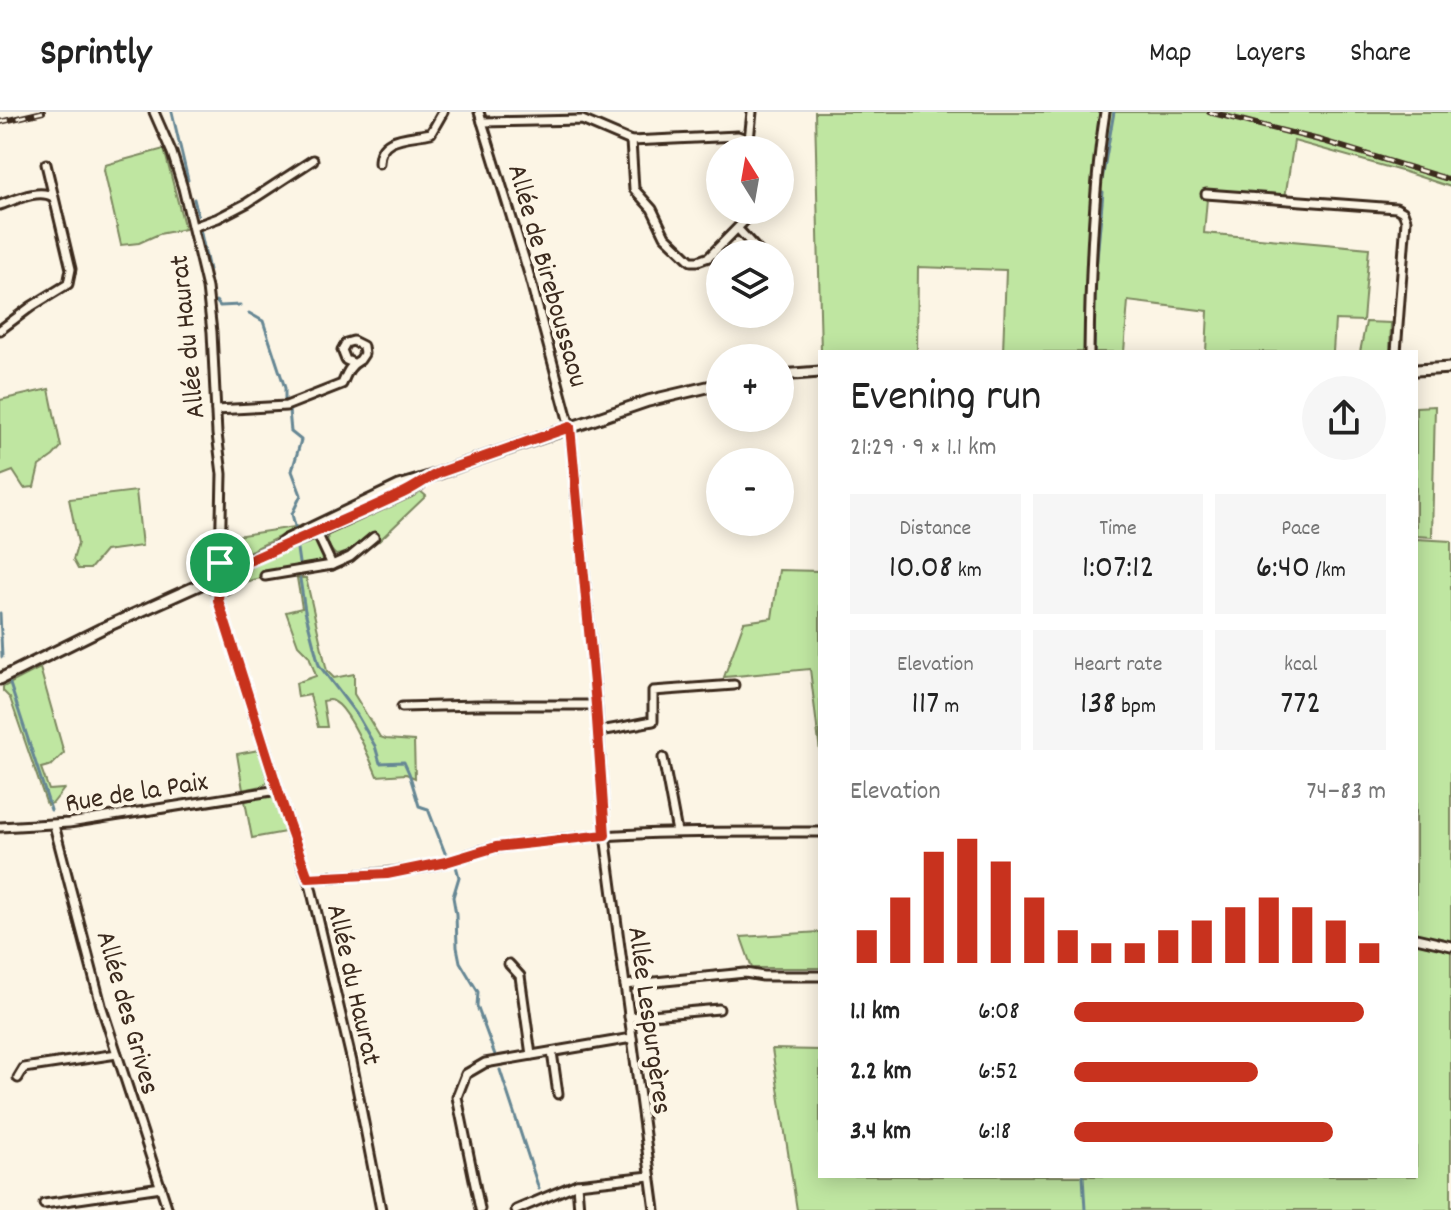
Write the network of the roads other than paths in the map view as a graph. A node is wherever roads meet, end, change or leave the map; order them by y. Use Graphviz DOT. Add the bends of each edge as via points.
graph roads {
  1 [pos="154,112"];
  2 [pos="443,112"];
  3 [pos="479,112"];
  4 [pos="752,112"];
  5 [pos="1105,112"];
  6 [pos="482,122"];
  7 [pos="749,136"];
  8 [pos="706,137"];
  9 [pos="631,141"];
  10 [pos="313,160"];
  11 [pos="379,163"];
  12 [pos="46,164"];
  13 [pos="1206,194"];
  14 [pos="53,197"];
  15 [pos="0,205"];
  16 [pos="742,224"];
  17 [pos="193,227"];
  18 [pos="738,229"];
  19 [pos="748,240"];
  20 [pos="0,330"];
  21 [pos="1089,350"];
  22 [pos="1396,350"];
  23 [pos="353,363"];
  24 [pos="1451,368"];
  25 [pos="1418,370"];
  26 [pos="818,372"];
  27 [pos="794,374"];
  28 [pos="706,387"];
  29 [pos="216,410"];
  30 [pos="570,427"];
  31 [pos="316,530"];
  32 [pos="374,537"];
  33 [pos="220,563"];
  34 [pos="332,565"];
  35 [pos="231,569"];
  36 [pos="265,576"];
  37 [pos="208,581"];
  38 [pos="219,589"];
  39 [pos="0,679"];
  40 [pos="734,685"];
  41 [pos="596,705"];
  42 [pos="402,707"];
  43 [pos="598,731"];
  44 [pos="663,758"];
  45 [pos="278,790"];
  46 [pos="54,825"];
  47 [pos="0,827"];
  48 [pos="677,832"];
  49 [pos="818,832"];
  50 [pos="605,835"];
  51 [pos="308,878"];
  52 [pos="1418,938"];
  53 [pos="1451,946"];
  54 [pos="509,964"];
  55 [pos="818,976"];
  56 [pos="625,985"];
  57 [pos="719,1009"];
  58 [pos="629,1017"];
  59 [pos="632,1038"];
  60 [pos="552,1052"];
  61 [pos="117,1054"];
  62 [pos="531,1055"];
  63 [pos="18,1078"];
  64 [pos="558,1094"];
  65 [pos="650,1176"];
  66 [pos="577,1184"];
  67 [pos="161,1187"];
  68 [pos="44,1204"];
  69 [pos="168,1210"];
  70 [pos="381,1210"];
  71 [pos="481,1210"];
  72 [pos="516,1210"];
  73 [pos="579,1210"];
  74 [pos="655,1210"];
  1 -- 17 [label="street, Allée du Haurat" via="180,176"];
  2 -- 11 [label="street" via="431,133 383,146"];
  3 -- 6 [label="street, Allée de Bireboussaou"];
  4 -- 7 [label="street"];
  5 -- 21 [label="street" via="1096,186"];
  6 -- 9 [label="street" via="582,120"];
  6 -- 30 [label="street, Allée de Bireboussaou"];
  8 -- 9 [label="street"];
  9 -- 18 [label="street" via="634,189 686,258 706,259"];
  10 -- 17 [label="street" via="247,203"];
  12 -- 14 [label="street"];
  13 -- 22 [label="street" via="1403,212"];
  14 -- 15 [label="street" via="40,193"];
  14 -- 20 [label="street" via="71,269 68,284"];
  16 -- 18 [label="street"];
  17 -- 29 [label="street, Allée du Haurat" via="208,296"];
  18 -- 19 [label="street"];
  23 -- 29 [label="street" via="342,384 286,406"];
  24 -- 25 [label="main road"];
  26 -- 27 [label="main road"];
  28 -- 30 [label="main road"];
  29 -- 33 [label="street, Allée du Haurat" via="222,474"];
  30 -- 31 [label="main road" via="429,477 409,491"];
  30 -- 41 [label="street, Allée de Bireboussaou"];
  31 -- 34 [label="street"];
  31 -- 35 [label="main road"];
  32 -- 34 [label="street"];
  33 -- 35 [label="main road"];
  33 -- 37 [label="main road" via="209,569"];
  34 -- 36 [label="street"];
  35 -- 38 [label="main road" via="230,584"];
  37 -- 38 [label="main road"];
  37 -- 39 [label="main road"];
  38 -- 45 [label="street, Allée du Haurat" via="218,600"];
  40 -- 43 [label="street" via="653,691 653,721"];
  41 -- 42 [label="street"];
  41 -- 43 [label="street, Allée de Bireboussaou"];
  43 -- 50 [label="street, Allée de Bireboussaou"];
  44 -- 48 [label="street"];
  45 -- 46 [label="street, Rue de la Paix"];
  45 -- 51 [label="street, Allée du Haurat"];
  46 -- 47 [label="street, Rue de la Paix"];
  46 -- 61 [label="street, Allée des Grives"];
  48 -- 49 [label="street"];
  48 -- 50 [label="street"];
  50 -- 51 [label="street" via="496,847 387,874"];
  50 -- 56 [label="street, Allée Lespurgères"];
  51 -- 70 [label="street, Allée du Haurat" via="346,1031"];
  52 -- 53 [label="street"];
  54 -- 62 [label="street" via="520,976"];
  55 -- 56 [label="street" via="745,973"];
  56 -- 58 [label="street, Allée Lespurgères"];
  57 -- 58 [label="street"];
  58 -- 59 [label="street, Allée Lespurgères"];
  59 -- 60 [label="street"];
  59 -- 65 [label="street, Allée Lespurgères"];
  60 -- 62 [label="street"];
  60 -- 64 [label="street"];
  61 -- 63 [label="street" via="24,1068"];
  61 -- 67 [label="street, Allée des Grives"];
  62 -- 71 [label="street" via="485,1063 466,1074 457,1097"];
  65 -- 66 [label="street"];
  65 -- 74 [label="street, Allée Lespurgères"];
  66 -- 72 [label="street"];
  66 -- 73 [label="street"];
  67 -- 68 [label="street"];
  67 -- 69 [label="street, Allée des Grives"];
}
